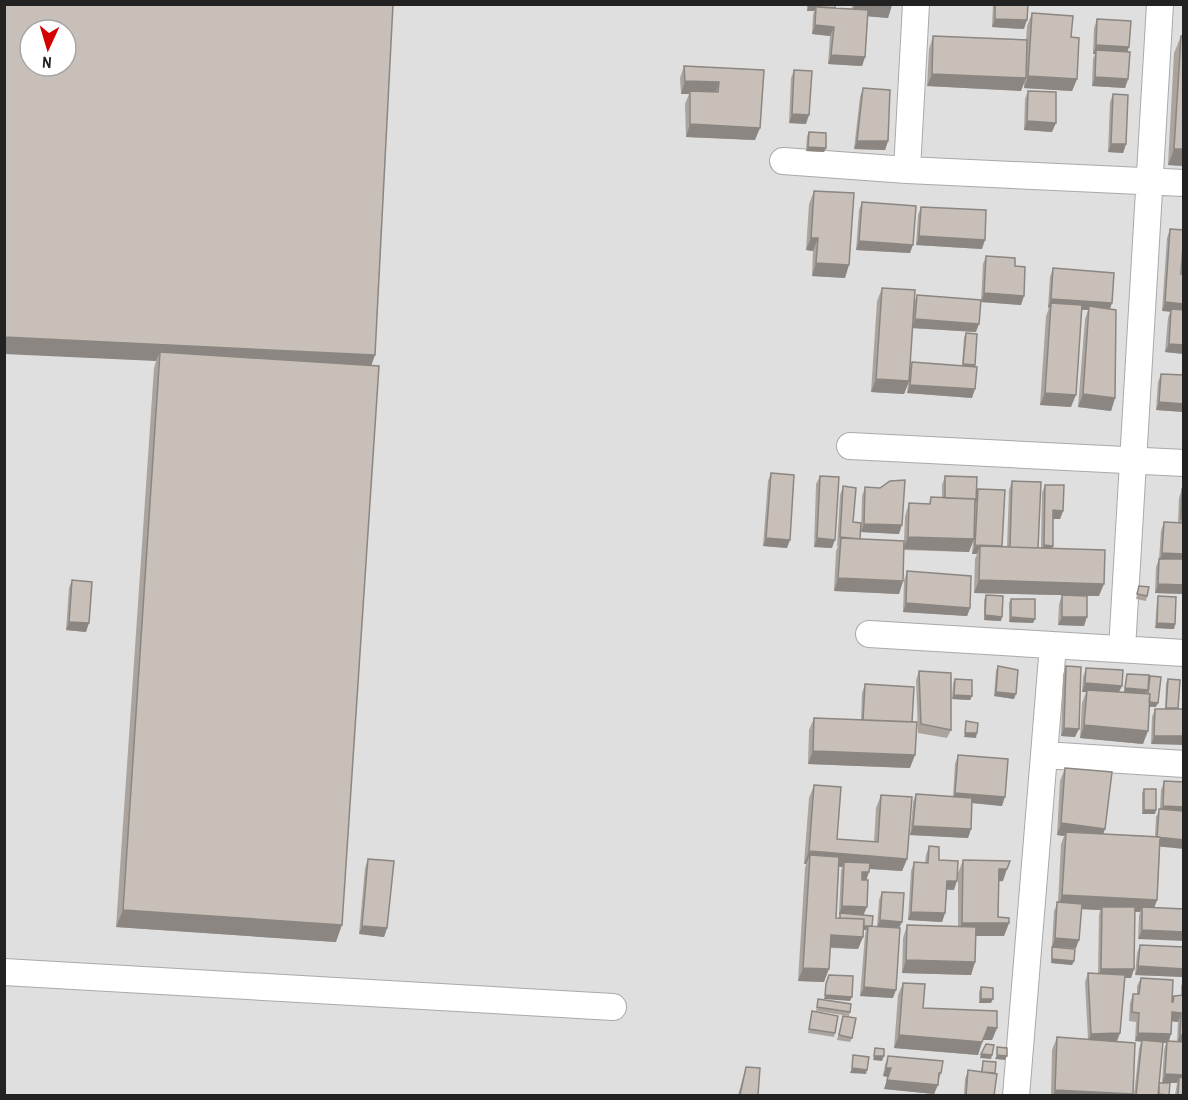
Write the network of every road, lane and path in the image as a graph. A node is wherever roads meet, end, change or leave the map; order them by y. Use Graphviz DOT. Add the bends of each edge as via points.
graph roads {
  1 [pos="916,4"];
  2 [pos="1161,4"];
  3 [pos="783,161"];
  4 [pos="908,170"];
  5 [pos="1151,181"];
  6 [pos="1184,183"];
  7 [pos="850,446"];
  8 [pos="1133,460"];
  9 [pos="1184,463"];
  10 [pos="869,634"];
  11 [pos="1053,645"];
  12 [pos="1122,649"];
  13 [pos="1184,653"];
  14 [pos="1044,755"];
  15 [pos="1184,764"];
  16 [pos="4,972"];
  17 [pos="613,1007"];
  18 [pos="1016,1095"];
  1 -- 4 [label="street"];
  2 -- 5 [label="street"];
  3 -- 4 [label="street"];
  4 -- 5 [label="street"];
  5 -- 6 [label="street"];
  5 -- 8 [label="street"];
  7 -- 8 [label="street"];
  8 -- 9 [label="street"];
  8 -- 12 [label="street"];
  10 -- 11 [label="street"];
  11 -- 12 [label="street"];
  11 -- 14 [label="street"];
  12 -- 13 [label="street"];
  14 -- 15 [label="street"];
  14 -- 18 [label="street"];
  16 -- 17 [label="street"];
}
